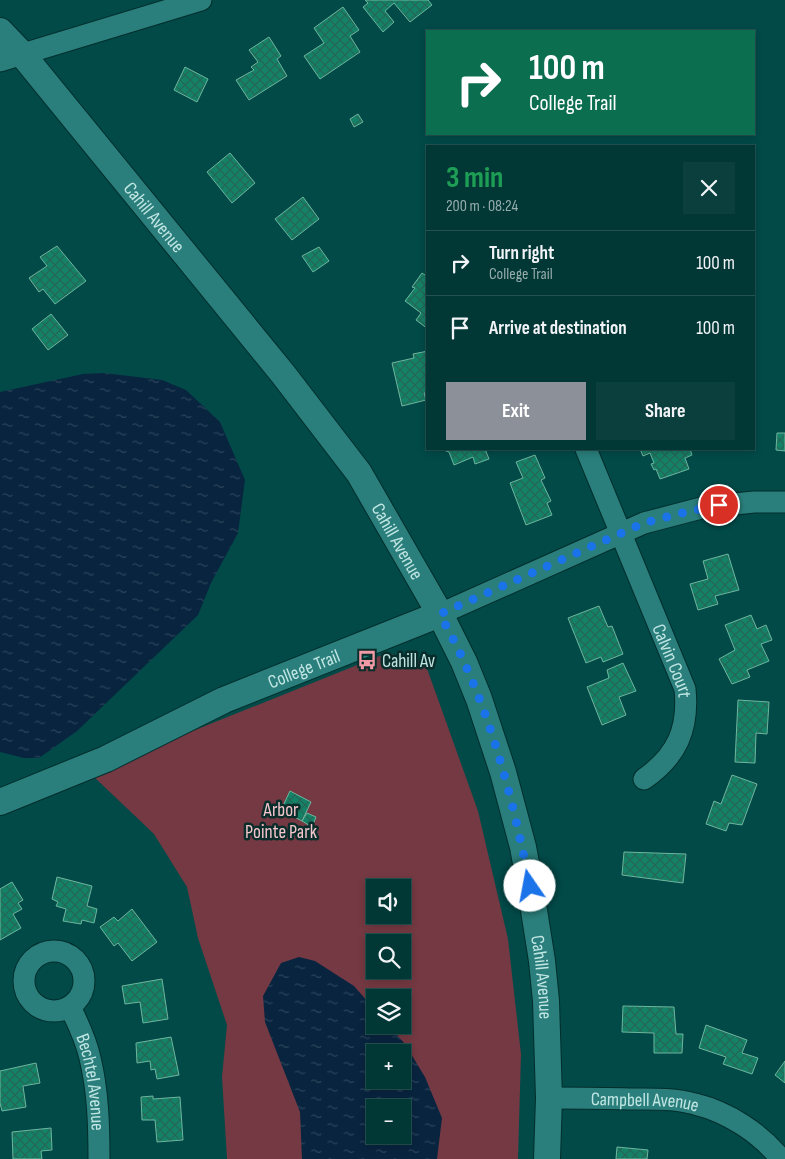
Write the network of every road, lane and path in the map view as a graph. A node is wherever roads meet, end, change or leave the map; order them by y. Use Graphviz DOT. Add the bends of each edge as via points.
graph roads {
  1 [pos="201,0"];
  2 [pos="0,31"];
  3 [pos="11,58"];
  4 [pos="586,450"];
  5 [pos="785,502"];
  6 [pos="621,533"];
  7 [pos="440,614"];
  8 [pos="644,779"];
  9 [pos="0,802"];
  10 [pos="70,1007"];
  11 [pos="549,1098"];
  12 [pos="99,1159"];
  13 [pos="547,1159"];
  14 [pos="781,1159"];
  1 -- 3 [label="street"];
  2 -- 3 [label="street, Cahill Avenue"];
  3 -- 7 [label="street, Cahill Avenue" via="277,366 359,473"];
  4 -- 6 [label="street, Calvin Court"];
  5 -- 6 [label="street, College Trail" via="705,507"];
  6 -- 7 [label="street, College Trail"];
  6 -- 8 [label="street, Calvin Court" via="685,689 682,734 667,760"];
  7 -- 9 [label="street, College Trail" via="224,700 106,759"];
  7 -- 11 [label="street, Cahill Avenue" via="479,699 523,847 543,969"];
  10 -- 12 [label="street, Bechtel Avenue" via="90,1057"];
  11 -- 13 [label="street, Cahill Avenue"];
  11 -- 14 [label="street, Campbell Avenue" via="675,1100 694,1104 737,1122 761,1138"];
}
